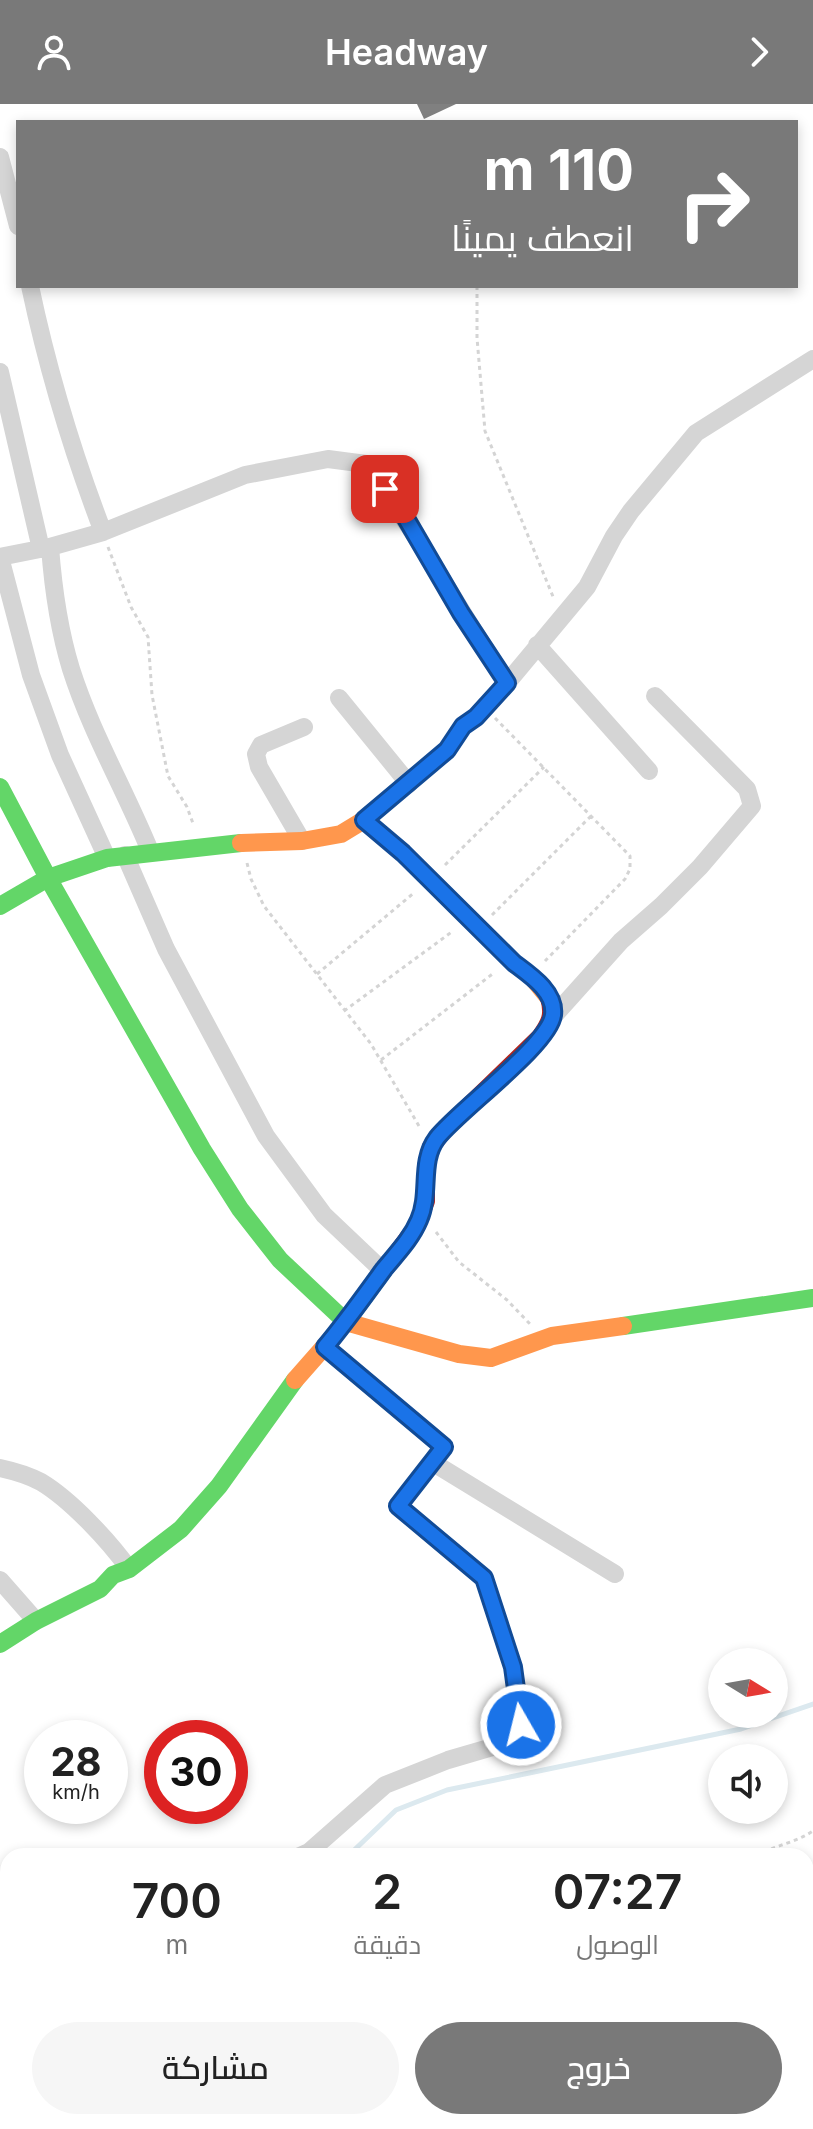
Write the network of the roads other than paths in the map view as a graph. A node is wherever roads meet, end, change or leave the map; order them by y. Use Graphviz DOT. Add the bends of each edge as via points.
graph roads {
  1 [pos="0,157"];
  2 [pos="16,217"];
  3 [pos="30,288"];
  4 [pos="813,359"];
  5 [pos="0,372"];
  6 [pos="103,532"];
  7 [pos="46,548"];
  8 [pos="0,557"];
  9 [pos="537,645"];
  10 [pos="507,683"];
  11 [pos="655,696"];
  12 [pos="339,698"];
  13 [pos="304,727"];
  14 [pos="649,771"];
  15 [pos="409,784"];
  16 [pos="0,787"];
  17 [pos="364,820"];
  18 [pos="302,841"];
  19 [pos="150,851"];
  20 [pos="116,857"];
  21 [pos="48,878"];
  22 [pos="0,906"];
  23 [pos="552,1018"];
  24 [pos="383,1271"];
  25 [pos="813,1298"];
  26 [pos="346,1322"];
  27 [pos="325,1347"];
  28 [pos="432,1462"];
  29 [pos="0,1468"];
  30 [pos="129,1569"];
  31 [pos="615,1574"];
  32 [pos="0,1580"];
  33 [pos="36,1621"];
  34 [pos="0,1644"];
  35 [pos="314,1848"];
  1 -- 2 [label="street"];
  3 -- 6 [label="street" via="70,445"];
  4 -- 9 [label="street" via="696,433 631,511 587,587"];
  5 -- 7 [label="street"];
  6 -- 7 [label="street"];
  6 -- 10 [label="street" via="245,475 328,459 366,464 404,515"];
  7 -- 8 [label="street"];
  7 -- 19 [label="street" via="72,672"];
  8 -- 20 [label="street" via="31,675 60,755"];
  9 -- 10 [label="street"];
  9 -- 14 [label="street"];
  10 -- 15 [label="street"];
  11 -- 23 [label="street" via="747,789 752,806 700,867 621,941"];
  12 -- 15 [label="street"];
  13 -- 18 [label="street" via="261,745 256,754"];
  15 -- 17 [label="street"];
  16 -- 21 [label="street"];
  17 -- 18 [label="street" via="341,834"];
  17 -- 23 [label="street" via="531,976 549,998"];
  18 -- 19 [label="street"];
  19 -- 20 [label="street"];
  20 -- 21 [label="street"];
  20 -- 24 [label="street" via="266,1136 324,1215"];
  21 -- 22 [label="street"];
  21 -- 26 [label="street" via="240,1209 302,1284"];
  23 -- 24 [label="street" via="516,1063 431,1148 422,1213"];
  24 -- 26 [label="street"];
  25 -- 26 [label="street" via="581,1331 534,1341 498,1357 474,1357"];
  26 -- 27 [label="street"];
  27 -- 28 [label="street" via="444,1447"];
  27 -- 30 [label="street" via="200,1509"];
  28 -- 31 [label="street"];
  28 -- 35 [label="street" via="398,1506 484,1578 513,1667 521,1725 513,1741 385,1785"];
  29 -- 30 [label="street" via="50,1489"];
  30 -- 33 [label="street"];
  32 -- 33 [label="street"];
  33 -- 34 [label="street"];
}
